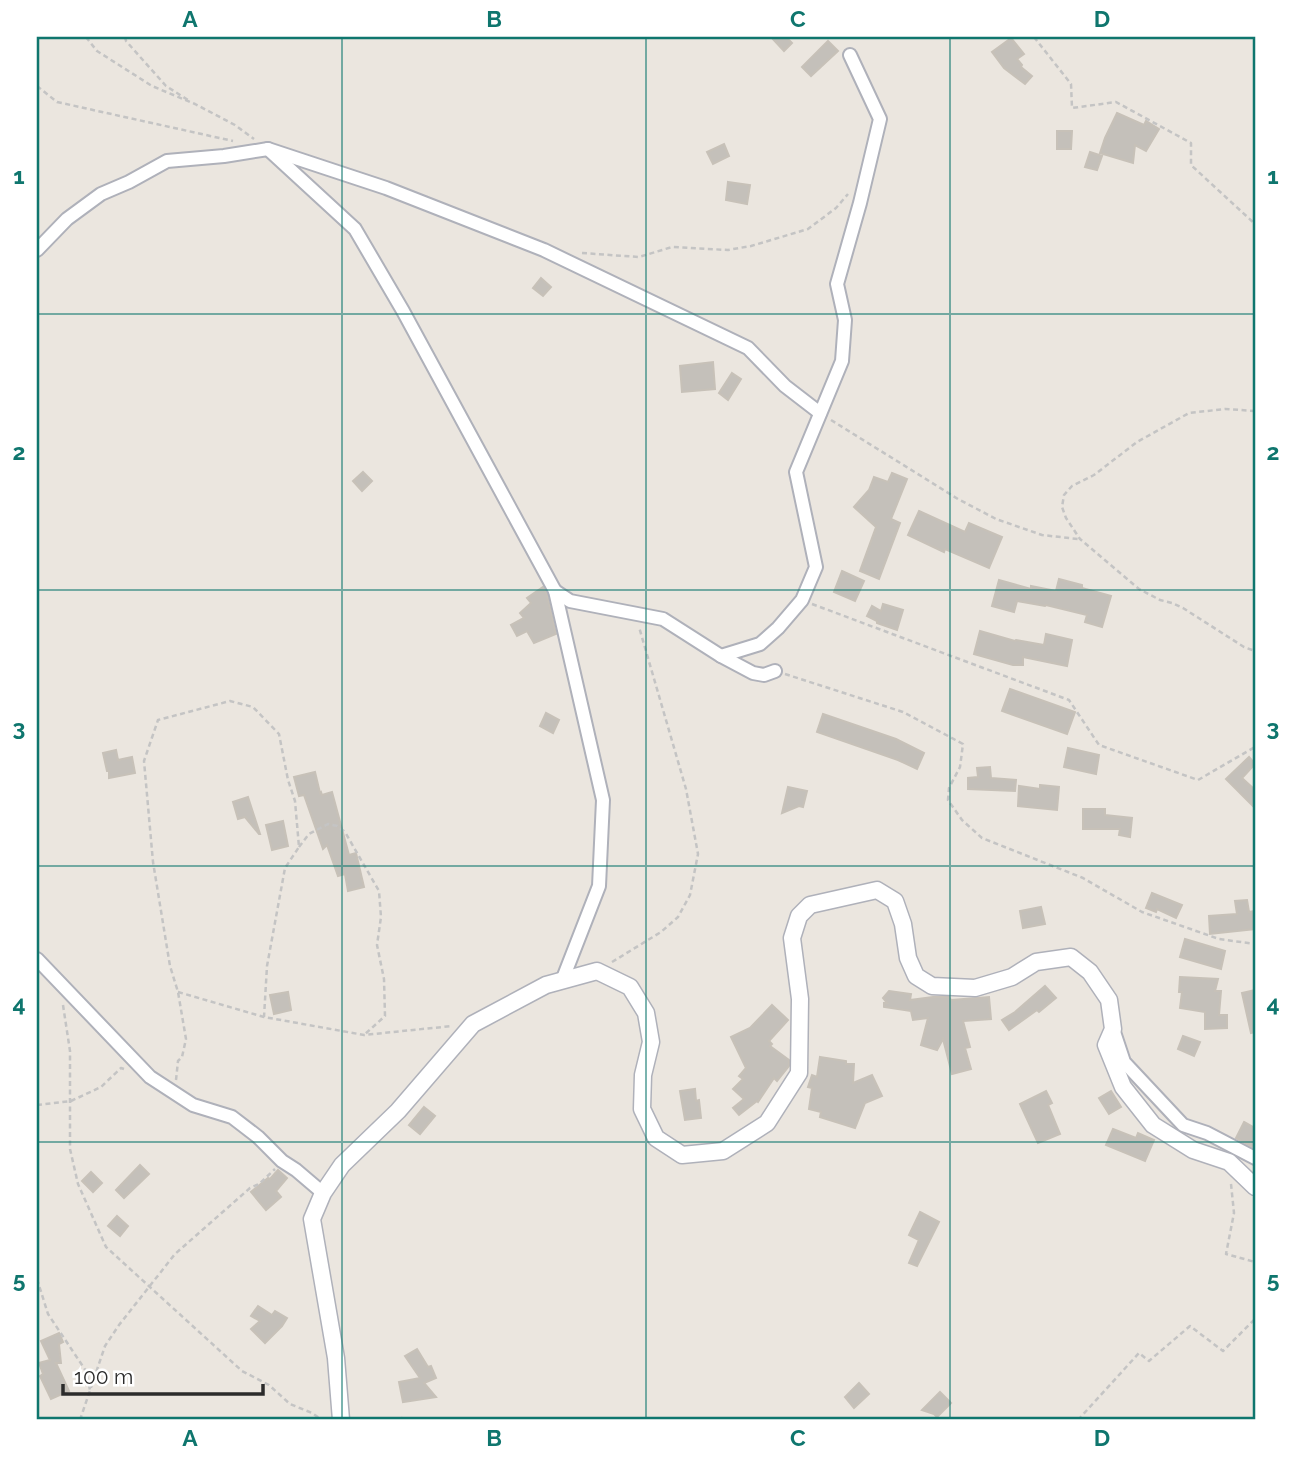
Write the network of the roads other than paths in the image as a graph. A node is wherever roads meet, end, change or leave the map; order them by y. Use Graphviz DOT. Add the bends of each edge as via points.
graph roads {
  1 [pos="850,55"];
  2 [pos="268,149"];
  3 [pos="37,250"];
  4 [pos="820,413"];
  5 [pos="555,591"];
  6 [pos="721,656"];
  7 [pos="775,671"];
  8 [pos="37,959"];
  9 [pos="562,981"];
  10 [pos="1113,1029"];
  11 [pos="1255,1158"];
  12 [pos="1255,1187"];
  13 [pos="323,1192"];
  14 [pos="341,1420"];
  1 -- 4 [label="street" via="880,119 837,284 845,320 842,361"];
  2 -- 3 [label="street" via="167,161 101,194 67,219"];
  2 -- 4 [label="street" via="386,188 544,250 748,348"];
  2 -- 5 [label="street" via="355,229 404,310"];
  4 -- 6 [label="street" via="796,472 816,567 802,600 778,628 760,644"];
  5 -- 6 [label="street" via="570,601 663,619"];
  5 -- 9 [label="street" via="603,800 599,886"];
  6 -- 7 [label="street" via="753,673"];
  8 -- 13 [label="street" via="150,1077 193,1105 232,1117"];
  9 -- 10 [label="street" via="597,971 630,987 646,1013 651,1042 642,1109 656,1138 682,1155 723,1151 767,1123 799,1073 800,999 792,938 799,916 810,905 877,890 895,901 908,958 916,976 932,986 975,988 1036,962 1072,957 1090,972 1109,1000"];
  9 -- 13 [label="street" via="473,1024 398,1111 342,1165"];
  10 -- 11 [label="street" via="1124,1062 1183,1125"];
  10 -- 12 [label="street" via="1106,1045 1123,1087 1153,1125 1193,1150 1229,1162"];
  13 -- 14 [label="street" via="312,1219 336,1358"];
}
